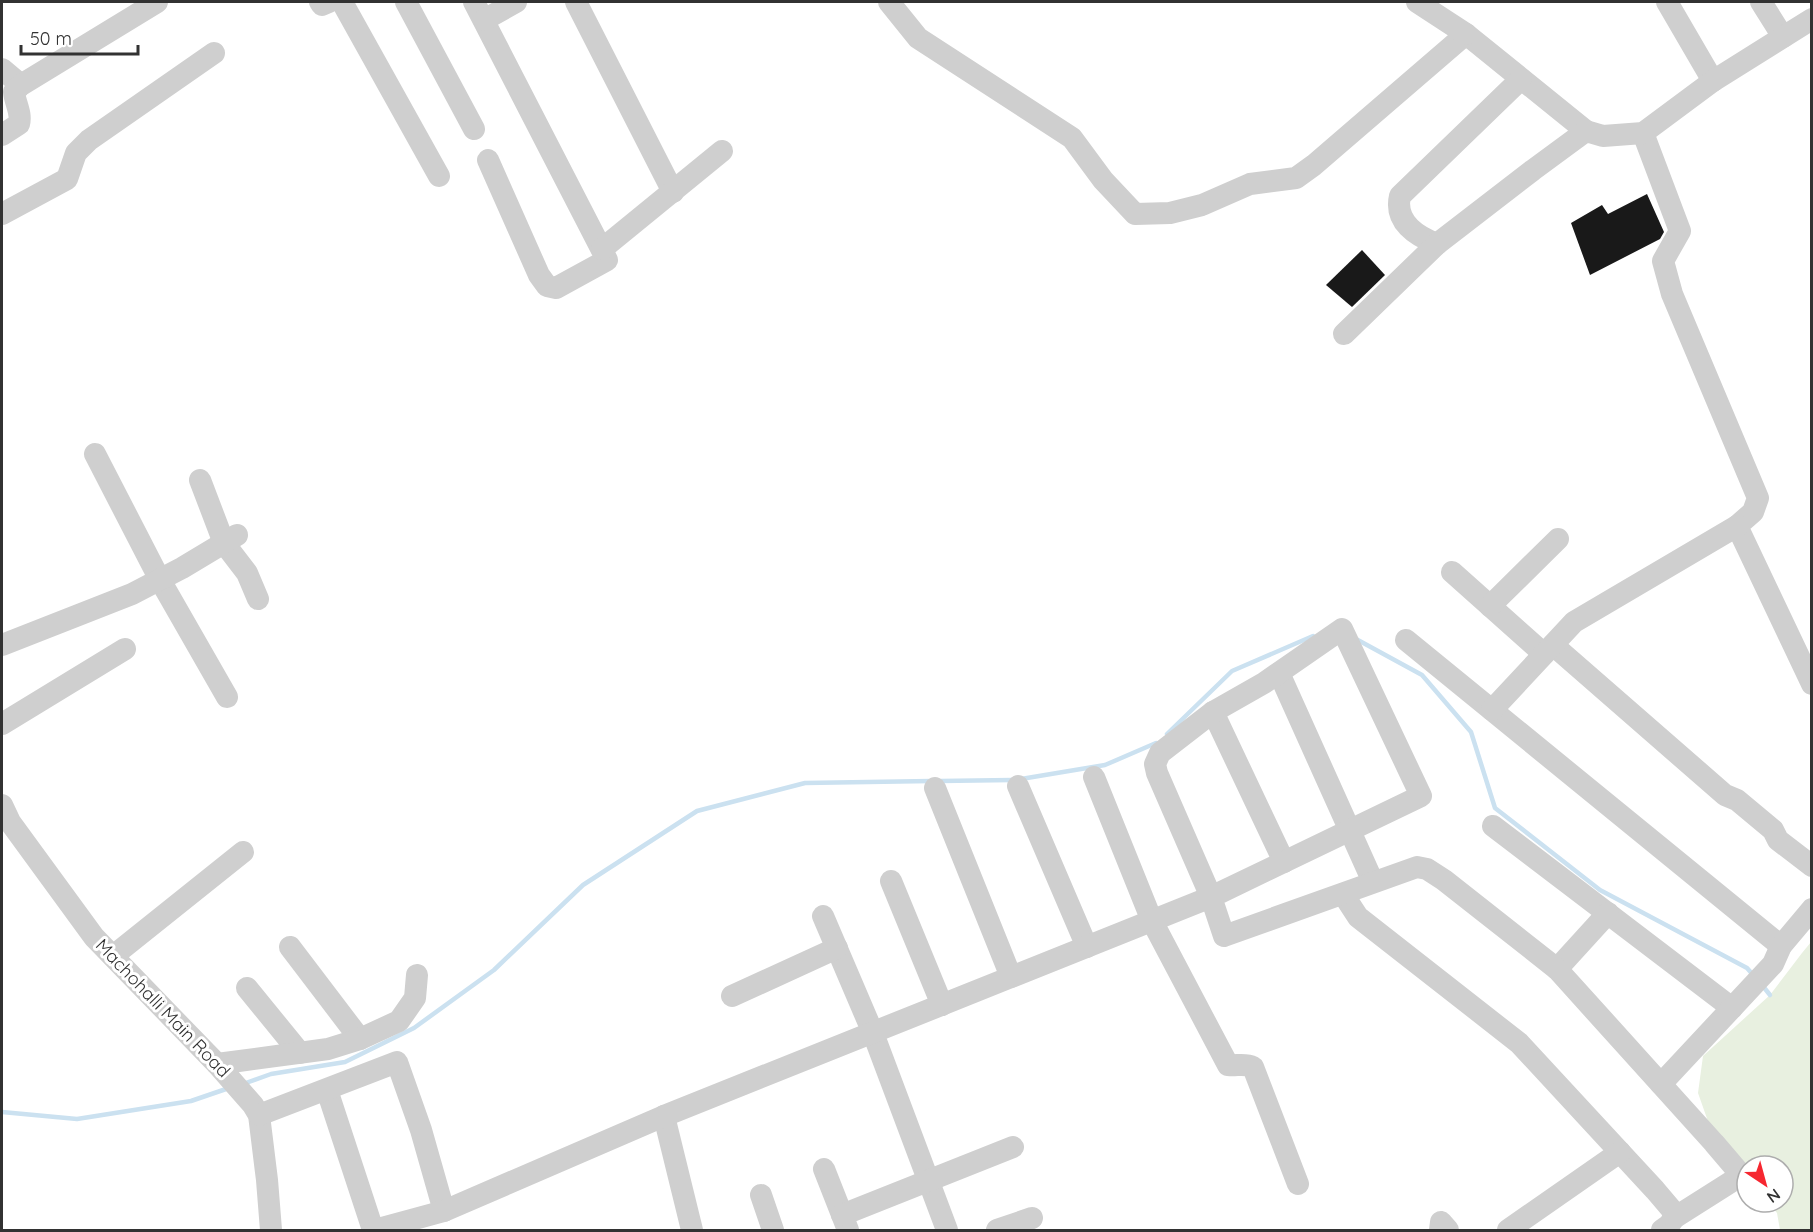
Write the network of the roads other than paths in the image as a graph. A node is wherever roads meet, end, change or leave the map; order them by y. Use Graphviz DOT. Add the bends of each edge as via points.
graph roads {
  1 [pos="157,2"];
  2 [pos="320,2"];
  3 [pos="329,2"];
  4 [pos="342,2"];
  5 [pos="406,2"];
  6 [pos="516,2"];
  7 [pos="576,2"];
  8 [pos="889,2"];
  9 [pos="1417,2"];
  10 [pos="1667,2"];
  11 [pos="1761,2"];
  12 [pos="479,11"];
  13 [pos="1812,19"];
  14 [pos="1466,34"];
  15 [pos="1783,37"];
  16 [pos="214,53"];
  17 [pos="2,69"];
  18 [pos="1521,79"];
  19 [pos="1713,81"];
  20 [pos="21,85"];
  21 [pos="474,129"];
  22 [pos="1586,132"];
  23 [pos="1644,133"];
  24 [pos="2,135"];
  25 [pos="722,151"];
  26 [pos="488,160"];
  27 [pos="439,176"];
  28 [pos="673,192"];
  29 [pos="2,214"];
  30 [pos="1437,244"];
  31 [pos="602,249"];
  32 [pos="1344,334"];
  33 [pos="94,454"];
  34 [pos="200,480"];
  35 [pos="1737,526"];
  36 [pos="231,539"];
  37 [pos="1558,539"];
  38 [pos="1452,572"];
  39 [pos="160,580"];
  40 [pos="258,599"];
  41 [pos="1490,606"];
  42 [pos="1406,640"];
  43 [pos="2,645"];
  44 [pos="125,649"];
  45 [pos="1548,649"];
  46 [pos="1279,673"];
  47 [pos="1812,684"];
  48 [pos="227,697"];
  49 [pos="1492,710"];
  50 [pos="1213,712"];
  51 [pos="2,724"];
  52 [pos="1094,777"];
  53 [pos="1018,786"];
  54 [pos="935,788"];
  55 [pos="4,818"];
  56 [pos="1493,826"];
  57 [pos="1350,830"];
  58 [pos="243,852"];
  59 [pos="1284,862"];
  60 [pos="1812,866"];
  61 [pos="891,880"];
  62 [pos="1373,882"];
  63 [pos="1342,894"];
  64 [pos="1211,897"];
  65 [pos="1812,909"];
  66 [pos="1608,913"];
  67 [pos="823,915"];
  68 [pos="1152,921"];
  69 [pos="1781,946"];
  70 [pos="290,947"];
  71 [pos="1087,947"];
  72 [pos="837,948"];
  73 [pos="113,956"];
  74 [pos="1557,969"];
  75 [pos="417,975"];
  76 [pos="1011,977"];
  77 [pos="247,988"];
  78 [pos="732,996"];
  79 [pos="942,1005"];
  80 [pos="1732,1008"];
  81 [pos="873,1032"];
  82 [pos="360,1040"];
  83 [pos="300,1053"];
  84 [pos="217,1064"];
  85 [pos="1661,1084"];
  86 [pos="327,1090"];
  87 [pos="256,1110"];
  88 [pos="664,1116"];
  89 [pos="1013,1147"];
  90 [pos="1620,1152"];
  91 [pos="824,1169"];
  92 [pos="928,1180"];
  93 [pos="1298,1184"];
  94 [pos="761,1195"];
  95 [pos="444,1211"];
  96 [pos="1032,1218"];
  97 [pos="1538,1222"];
  98 [pos="845,1223"];
  99 [pos="1668,1224"];
  100 [pos="271,1230"];
  101 [pos="374,1230"];
  102 [pos="692,1230"];
  103 [pos="773,1230"];
  104 [pos="947,1230"];
  105 [pos="997,1230"];
  106 [pos="1440,1230"];
  107 [pos="1448,1230"];
  108 [pos="1508,1230"];
  1 -- 20 [label="street"];
  2 -- 3 [label="street"];
  4 -- 27 [label="street"];
  5 -- 21 [label="street"];
  6 -- 12 [label="street"];
  7 -- 28 [label="street"];
  8 -- 14 [label="street" via="918,38 1072,138 1135,214 1170,213 1202,205 1250,184 1296,178"];
  9 -- 14 [label="street"];
  10 -- 19 [label="street"];
  11 -- 15 [label="street"];
  12 -- 31 [label="street"];
  13 -- 15 [label="street"];
  14 -- 18 [label="street"];
  15 -- 19 [label="street"];
  16 -- 29 [label="street" via="89,140 76,153 68,179"];
  17 -- 20 [label="street"];
  18 -- 22 [label="street"];
  18 -- 30 [label="street" via="1400,196 1397,208 1406,224 1423,239"];
  19 -- 23 [label="street"];
  20 -- 24 [label="street" via="14,92 19,124"];
  22 -- 23 [label="street" via="1603,136"];
  22 -- 30 [label="street"];
  23 -- 35 [label="street" via="1680,231 1664,261 1672,294 1758,498 1752,512"];
  25 -- 28 [label="street"];
  26 -- 31 [label="street" via="547,286 556,288 607,260"];
  28 -- 31 [label="street"];
  30 -- 32 [label="street"];
  33 -- 39 [label="street"];
  34 -- 36 [label="street"];
  35 -- 45 [label="street" via="1574,622"];
  35 -- 47 [label="street"];
  36 -- 39 [label="street"];
  36 -- 40 [label="street"];
  37 -- 41 [label="street"];
  38 -- 41 [label="street"];
  39 -- 43 [label="street"];
  39 -- 48 [label="street"];
  41 -- 45 [label="street"];
  42 -- 49 [label="street"];
  44 -- 51 [label="street"];
  45 -- 49 [label="street"];
  45 -- 60 [label="street" via="1725,795 1737,800"];
  46 -- 50 [label="street"];
  46 -- 57 [label="street"];
  46 -- 57 [label="street" via="1342,629 1420,796"];
  49 -- 69 [label="street"];
  50 -- 59 [label="street"];
  50 -- 64 [label="street" via="1160,753 1155,764"];
  52 -- 68 [label="street"];
  53 -- 71 [label="street"];
  54 -- 76 [label="street"];
  55 -- 73 [label="street, Machohalli Main Road" via="94,937"];
  56 -- 66 [label="street"];
  57 -- 59 [label="street"];
  57 -- 62 [label="street"];
  58 -- 73 [label="street"];
  59 -- 64 [label="street"];
  61 -- 79 [label="street"];
  62 -- 63 [label="street"];
  62 -- 74 [label="street" via="1417,867 1427,869"];
  63 -- 64 [label="street" via="1224,936"];
  63 -- 90 [label="street" via="1358,917 1519,1043"];
  64 -- 68 [label="street"];
  65 -- 69 [label="street"];
  66 -- 74 [label="street"];
  66 -- 80 [label="street"];
  67 -- 72 [label="street"];
  68 -- 71 [label="street"];
  68 -- 93 [label="street" via="1228,1065 1253,1067"];
  69 -- 80 [label="street" via="1773,964"];
  70 -- 82 [label="street"];
  71 -- 76 [label="street"];
  72 -- 78 [label="street"];
  72 -- 81 [label="street"];
  73 -- 84 [label="street, Machohalli Main Road"];
  74 -- 85 [label="street"];
  75 -- 82 [label="street" via="415,998 399,1021"];
  76 -- 79 [label="street"];
  77 -- 83 [label="street"];
  79 -- 81 [label="street"];
  80 -- 85 [label="street"];
  81 -- 88 [label="street"];
  81 -- 92 [label="street"];
  82 -- 83 [label="street"];
  83 -- 84 [label="street"];
  84 -- 87 [label="street, Machohalli Main Road"];
  85 -- 99 [label="street" via="1737,1170 1734,1180"];
  86 -- 87 [label="street"];
  86 -- 95 [label="street" via="397,1062"];
  86 -- 101 [label="street"];
  87 -- 100 [label="street"];
  88 -- 95 [label="street"];
  88 -- 102 [label="street"];
  89 -- 92 [label="street"];
  90 -- 97 [label="street"];
  90 -- 99 [label="street" via="1672,1210"];
  91 -- 98 [label="street"];
  92 -- 98 [label="street"];
  92 -- 104 [label="street"];
  94 -- 103 [label="street"];
  95 -- 101 [label="street"];
  96 -- 105 [label="street"];
  97 -- 108 [label="street"];
  106 -- 107 [label="street" via="1442,1222"];
}
